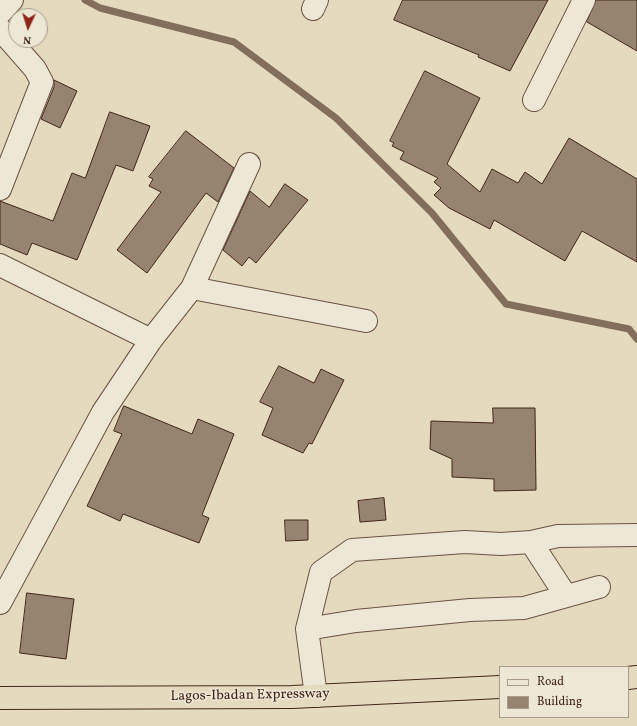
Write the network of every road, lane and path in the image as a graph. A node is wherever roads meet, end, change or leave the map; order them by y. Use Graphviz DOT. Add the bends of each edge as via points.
graph roads {
  1 [pos="584,0"];
  2 [pos="0,29"];
  3 [pos="534,100"];
  4 [pos="249,164"];
  5 [pos="0,189"];
  6 [pos="0,265"];
  7 [pos="192,288"];
  8 [pos="366,321"];
  9 [pos="151,340"];
  10 [pos="637,535"];
  11 [pos="531,542"];
  12 [pos="599,587"];
  13 [pos="566,596"];
  14 [pos="0,603"];
  15 [pos="306,629"];
  16 [pos="499,687"];
  17 [pos="316,696"];
  18 [pos="0,698"];
  1 -- 3 [label="street"];
  2 -- 5 [label="street" via="42,82"];
  4 -- 7 [label="street"];
  6 -- 9 [label="street"];
  7 -- 8 [label="street"];
  7 -- 9 [label="street"];
  9 -- 14 [label="street" via="103,412"];
  10 -- 11 [label="street" via="558,536"];
  11 -- 13 [label="street"];
  11 -- 15 [label="street" via="465,542 352,550 321,572"];
  12 -- 13 [label="street"];
  13 -- 15 [label="street" via="524,608 356,621"];
  15 -- 17 [label="street"];
  16 -- 17 [label="highway, Lagos-Ibadan Expressway"];
  17 -- 18 [label="highway, Lagos-Ibadan Expressway"];
}
